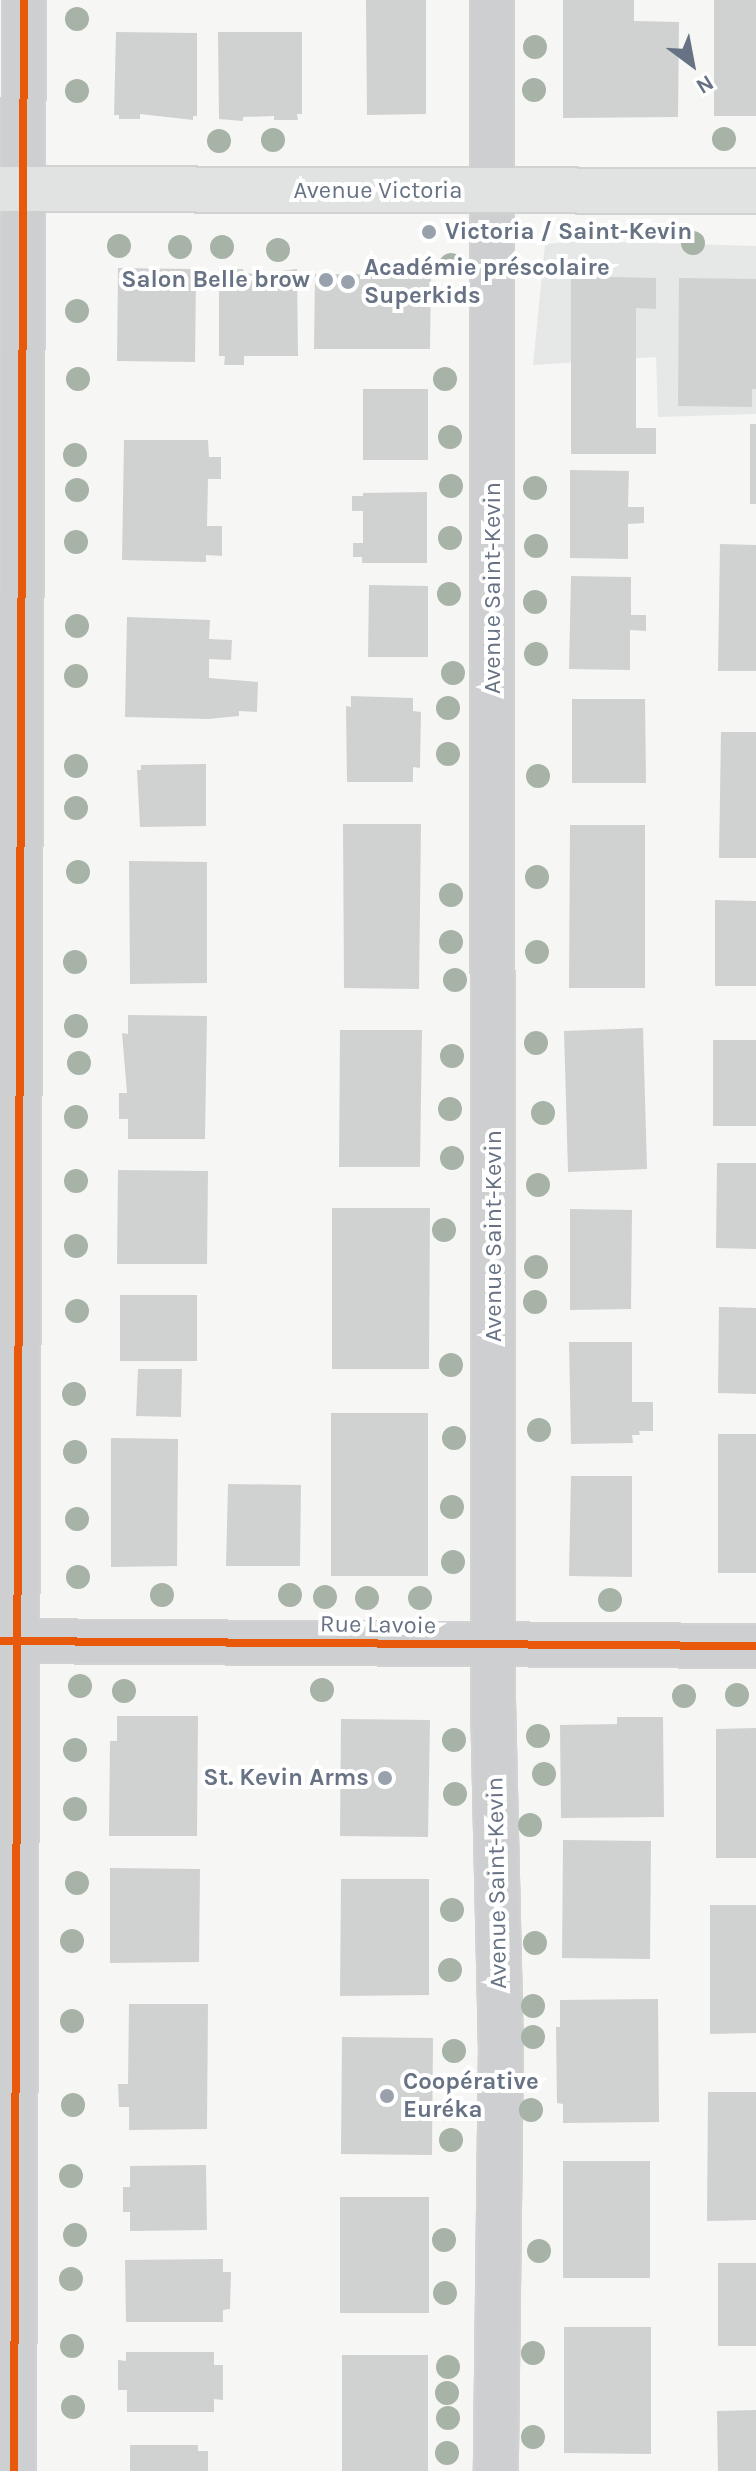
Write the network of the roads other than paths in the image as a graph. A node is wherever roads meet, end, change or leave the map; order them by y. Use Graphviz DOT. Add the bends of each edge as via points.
graph roads {
  1 [pos="24,0"];
  2 [pos="492,0"];
  3 [pos="12,189"];
  4 [pos="756,191"];
  5 [pos="493,192"];
  6 [pos="8,1641"];
  7 [pos="494,1644"];
  8 [pos="756,1646"];
  9 [pos="14,2471"];
  10 [pos="496,2471"];
  1 -- 3 [label="street"];
  2 -- 5 [label="street, Avenue Saint-Kevin"];
  3 -- 5 [label="street, Avenue Victoria"];
  3 -- 6 [label="street"];
  4 -- 5 [label="street, Avenue Victoria"];
  5 -- 7 [label="street, Avenue Saint-Kevin"];
  6 -- 7 [label="street, Rue Lavoie"];
  6 -- 9 [label="street"];
  7 -- 8 [label="street, Rue Lavoie"];
  7 -- 10 [label="street, Avenue Saint-Kevin" via="501,2045"];
}
